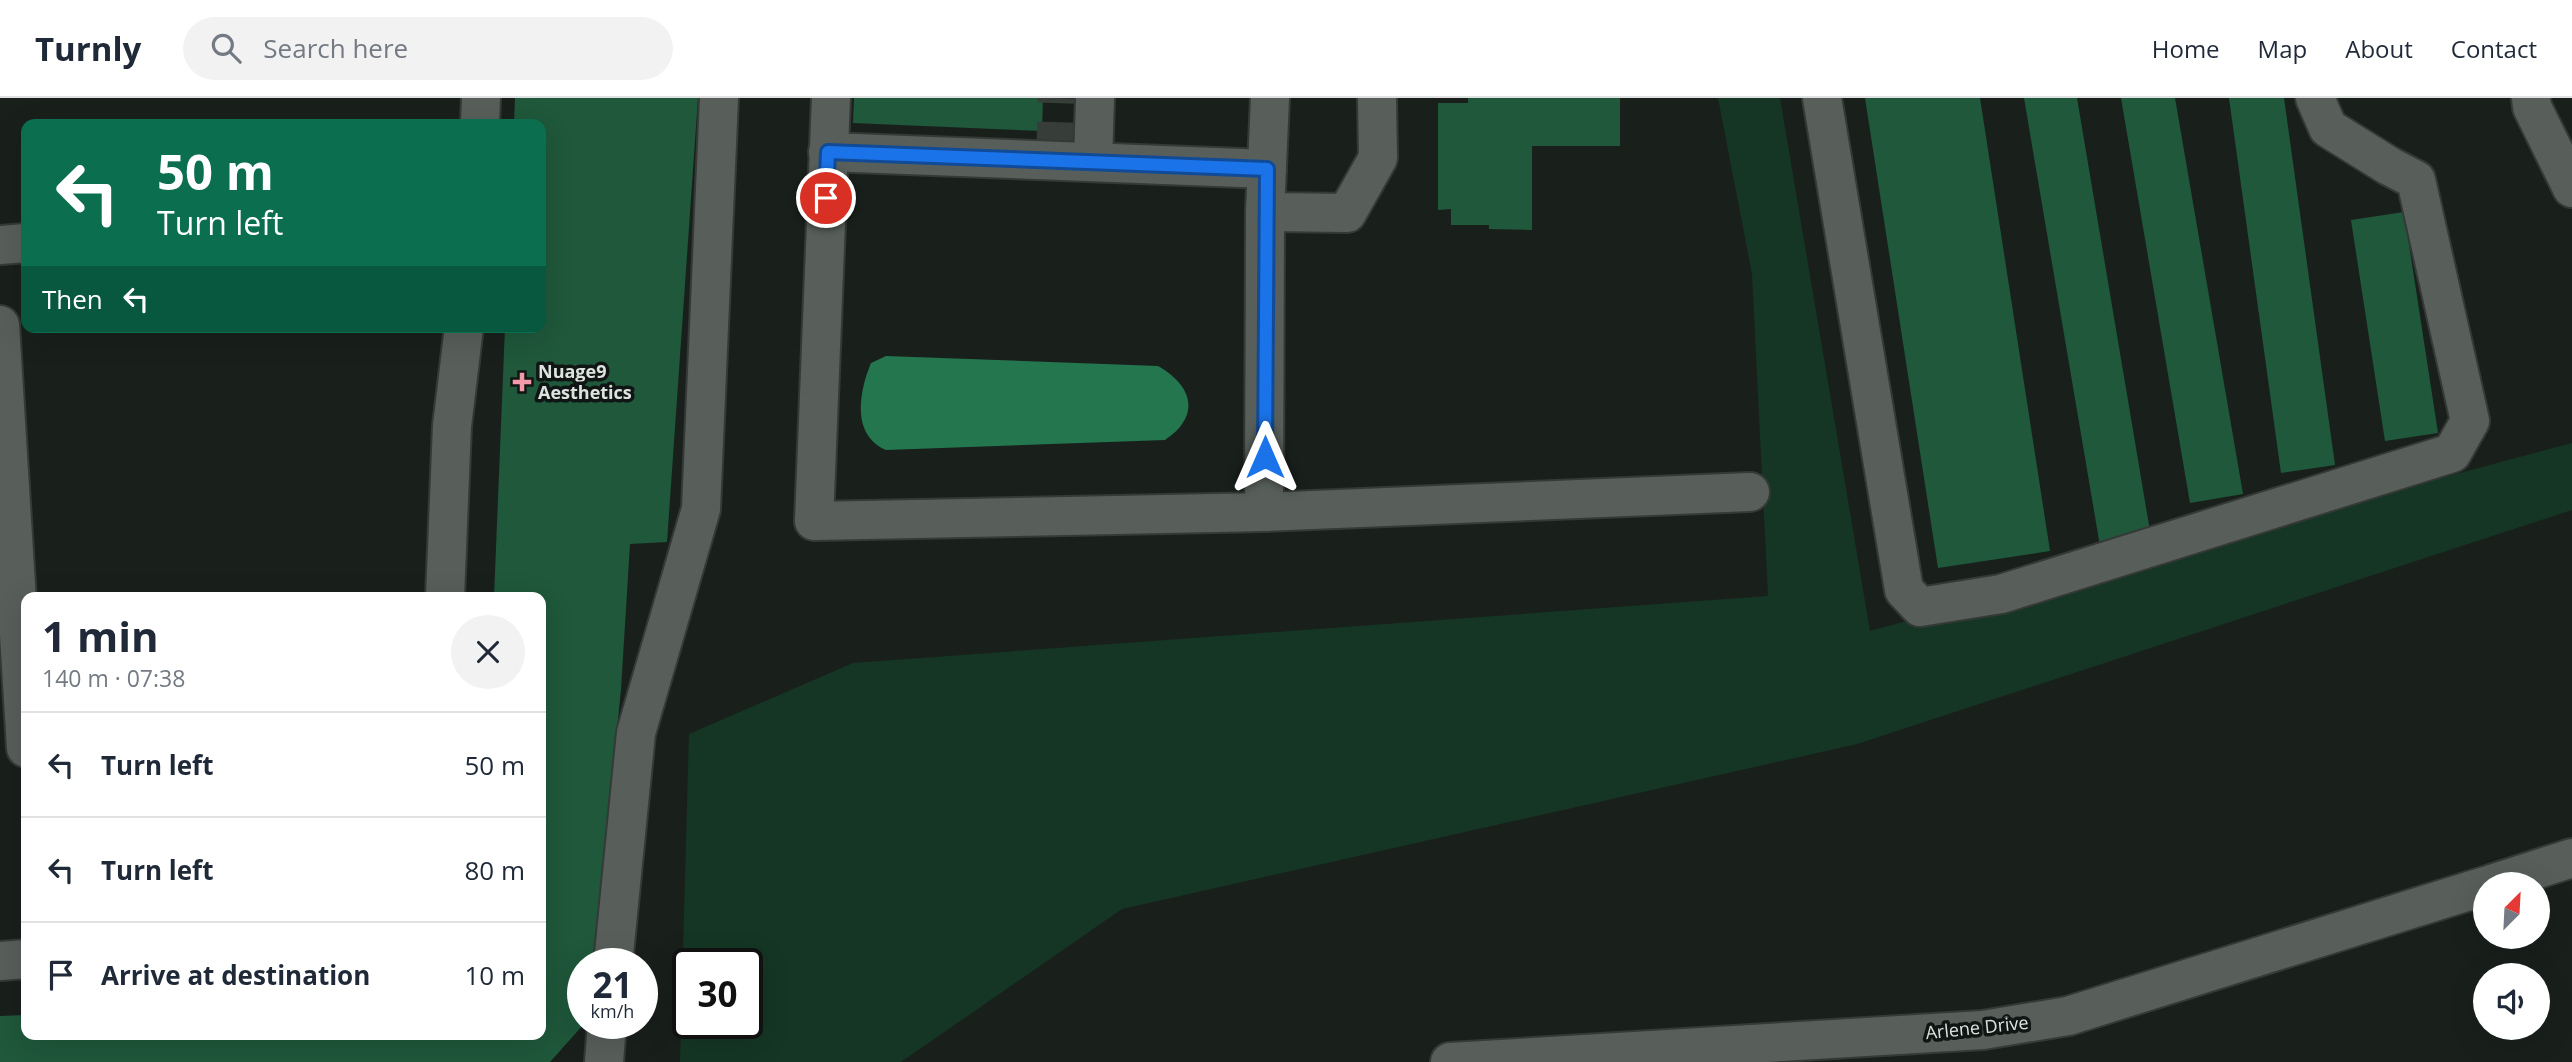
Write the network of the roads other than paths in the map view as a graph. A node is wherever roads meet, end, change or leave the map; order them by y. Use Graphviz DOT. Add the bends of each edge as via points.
graph roads {
  1 [pos="481,98"];
  2 [pos="719,98"];
  3 [pos="831,98"];
  4 [pos="1076,98"];
  5 [pos="1095,98"];
  6 [pos="1270,98"];
  7 [pos="1377,98"];
  8 [pos="1822,98"];
  9 [pos="2315,98"];
  10 [pos="2531,98"];
  11 [pos="480,119"];
  12 [pos="2562,149"];
  13 [pos="828,152"];
  14 [pos="1083,162"];
  15 [pos="1267,169"];
  16 [pos="2572,188"];
  17 [pos="1265,212"];
  18 [pos="21,243"];
  19 [pos="0,245"];
  20 [pos="0,325"];
  21 [pos="463,333"];
  22 [pos="1750,492"];
  23 [pos="1264,512"];
  24 [pos="445,592"];
  25 [pos="21,667"];
  26 [pos="2572,859"];
  27 [pos="2530,872"];
  28 [pos="2473,890"];
  29 [pos="615,948"];
  30 [pos="21,959"];
  31 [pos="0,961"];
  32 [pos="606,1039"];
  33 [pos="604,1062"];
  34 [pos="1450,1062"];
  1 -- 11 [label="street"];
  2 -- 29 [label="street" via="701,509 636,733"];
  3 -- 13 [label="street"];
  4 -- 14 [label="street"];
  5 -- 14 [label="street"];
  6 -- 15 [label="street"];
  7 -- 17 [label="street" via="1378,158 1347,213"];
  8 -- 9 [label="street" via="1904,590 1920,607 2001,594 2452,453 2470,421 2416,180 2328,128"];
  10 -- 12 [label="street" via="2532,107"];
  12 -- 16 [label="street"];
  13 -- 14 [label="street"];
  13 -- 23 [label="street" via="814,521"];
  14 -- 15 [label="street"];
  15 -- 17 [label="street"];
  17 -- 23 [label="street"];
  18 -- 19 [label="street"];
  20 -- 25 [label="street"];
  21 -- 24 [label="street" via="452,426"];
  22 -- 23 [label="street"];
  26 -- 27 [label="street"];
  28 -- 34 [label="street, Arlene Drive" via="2056,1018 1983,1030"];
  30 -- 31 [label="street"];
  32 -- 33 [label="street"];
}
